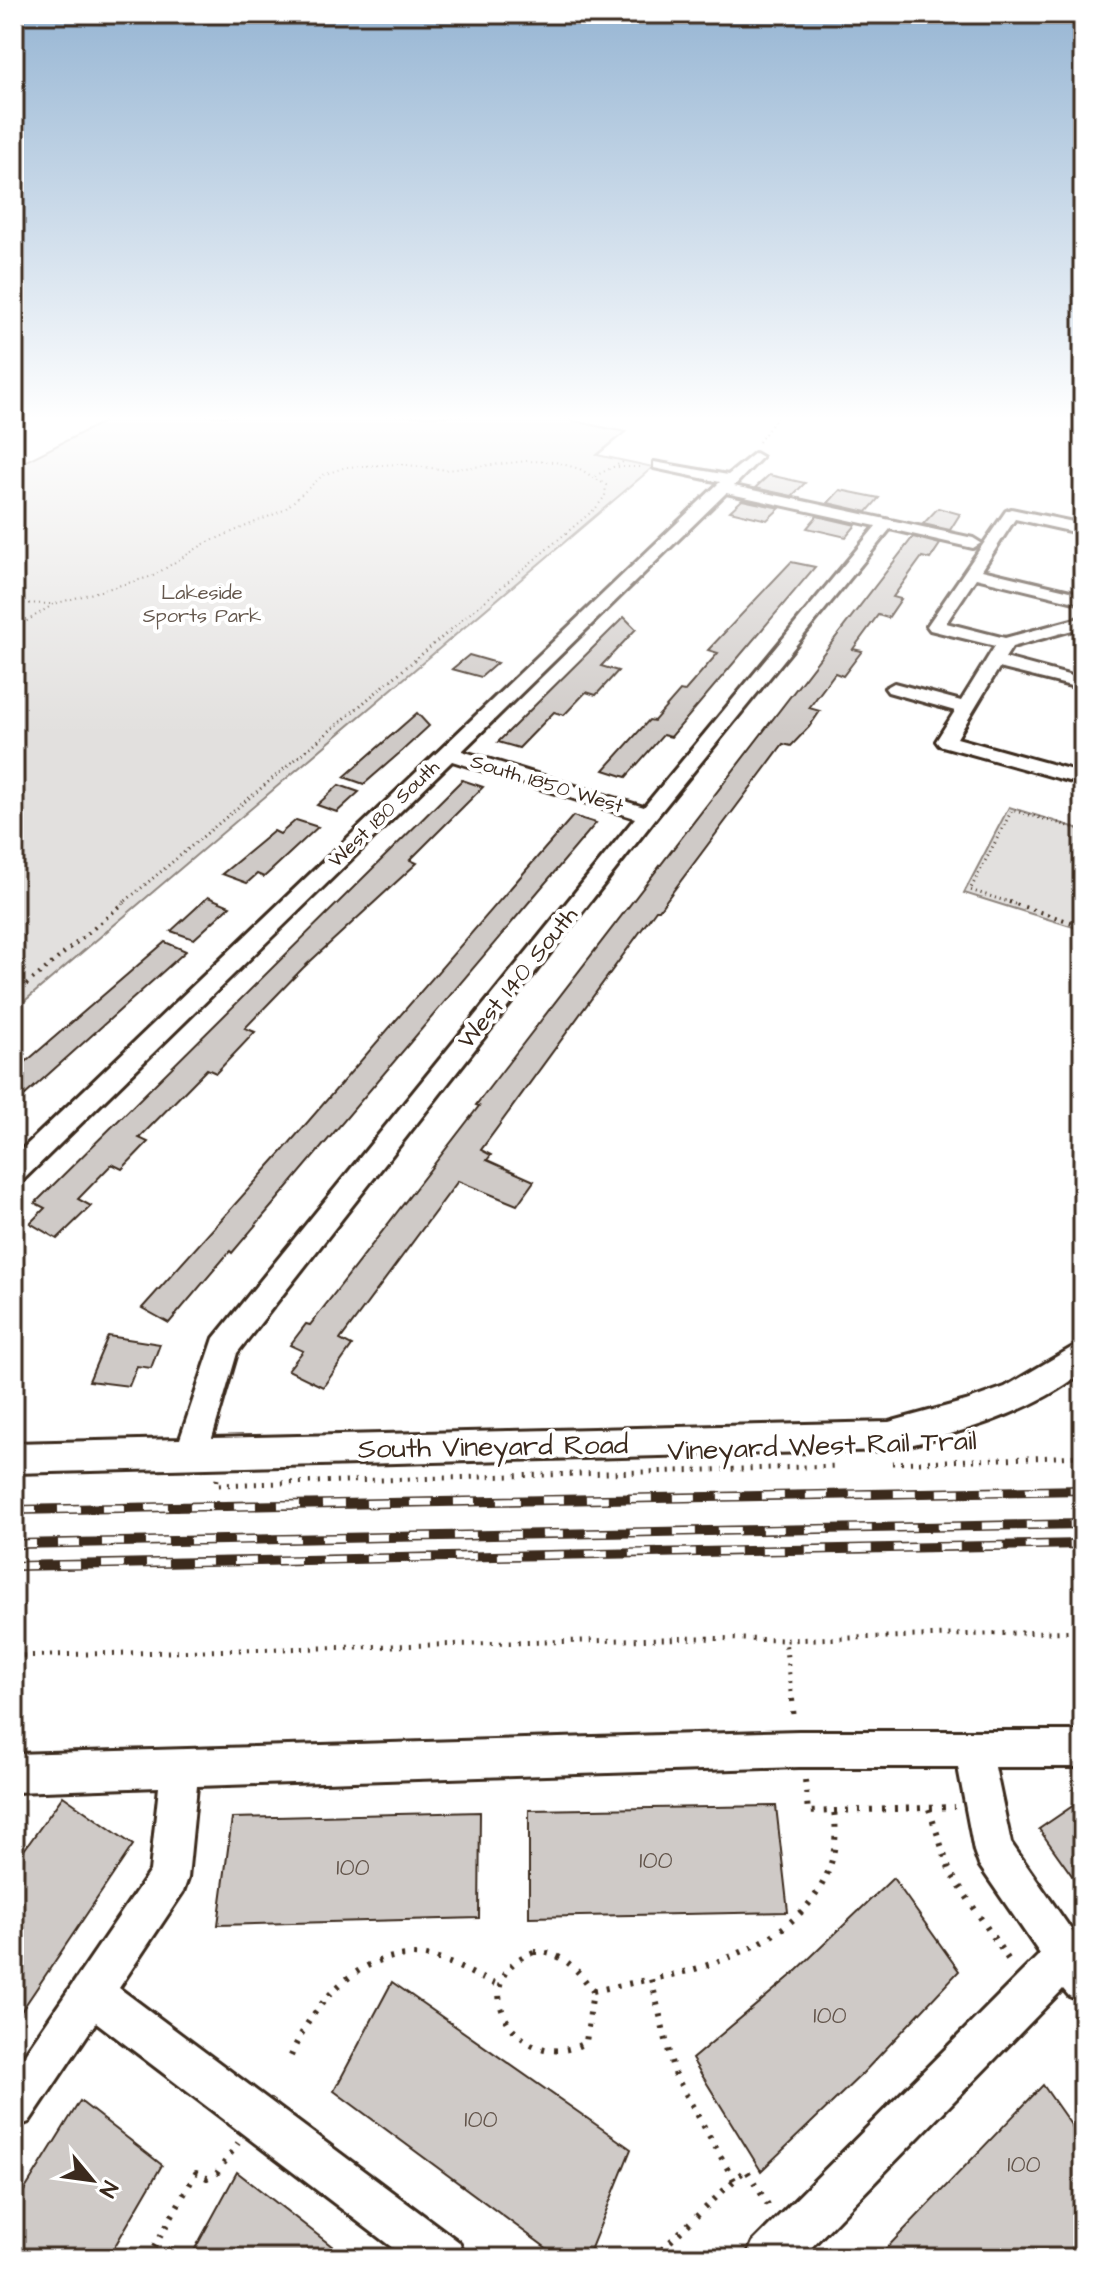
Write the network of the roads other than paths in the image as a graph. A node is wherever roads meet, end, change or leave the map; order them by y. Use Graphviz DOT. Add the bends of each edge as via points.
graph roads {
  1 [pos="687,522"];
  2 [pos="878,522"];
  3 [pos="1006,522"];
  4 [pos="1050,522"];
  5 [pos="886,524"];
  6 [pos="1083,529"];
  7 [pos="973,543"];
  8 [pos="972,572"];
  9 [pos="1083,602"];
  10 [pos="1083,619"];
  11 [pos="1005,643"];
  12 [pos="994,661"];
  13 [pos="1083,684"];
  14 [pos="894,688"];
  15 [pos="966,708"];
  16 [pos="447,753"];
  17 [pos="1083,779"];
  18 [pos="648,815"];
  19 [pos="14,1173"];
  20 [pos="1083,1354"];
  21 [pos="191,1455"];
  22 [pos="14,1458"];
  23 [pos="1083,1749"];
  24 [pos="973,1751"];
  25 [pos="180,1768"];
  26 [pos="14,1773"];
  27 [pos="1074,1969"];
  28 [pos="92,1993"];
  29 [pos="14,2107"];
  30 [pos="443,2258"];
  31 [pos="769,2258"];
  1 -- 16 [label="street, West 180 South"];
  2 -- 5 [label="street"];
  3 -- 8 [label="street"];
  4 -- 6 [label="street"];
  5 -- 7 [label="street"];
  5 -- 18 [label="street, West 140 South"];
  8 -- 9 [label="street"];
  8 -- 11 [label="street" via="936,626"];
  9 -- 10 [label="street"];
  10 -- 11 [label="street"];
  11 -- 12 [label="street"];
  12 -- 13 [label="street"];
  12 -- 15 [label="street"];
  14 -- 15 [label="street"];
  15 -- 17 [label="street" via="946,741"];
  16 -- 18 [label="street, South 1850 West"];
  16 -- 19 [label="street, West 180 South"];
  18 -- 21 [label="street, West 140 South" via="224,1347"];
  20 -- 21 [label="street, South Vineyard Road" via="1063,1371 970,1416 889,1436"];
  21 -- 22 [label="street, South Vineyard Road"];
  23 -- 24 [label="street"];
  24 -- 25 [label="street" via="799,1749"];
  24 -- 27 [label="street" via="993,1851"];
  25 -- 26 [label="street"];
  25 -- 28 [label="street" via="169,1878"];
  27 -- 31 [label="street"];
  28 -- 29 [label="street"];
  28 -- 30 [label="street"];
}
